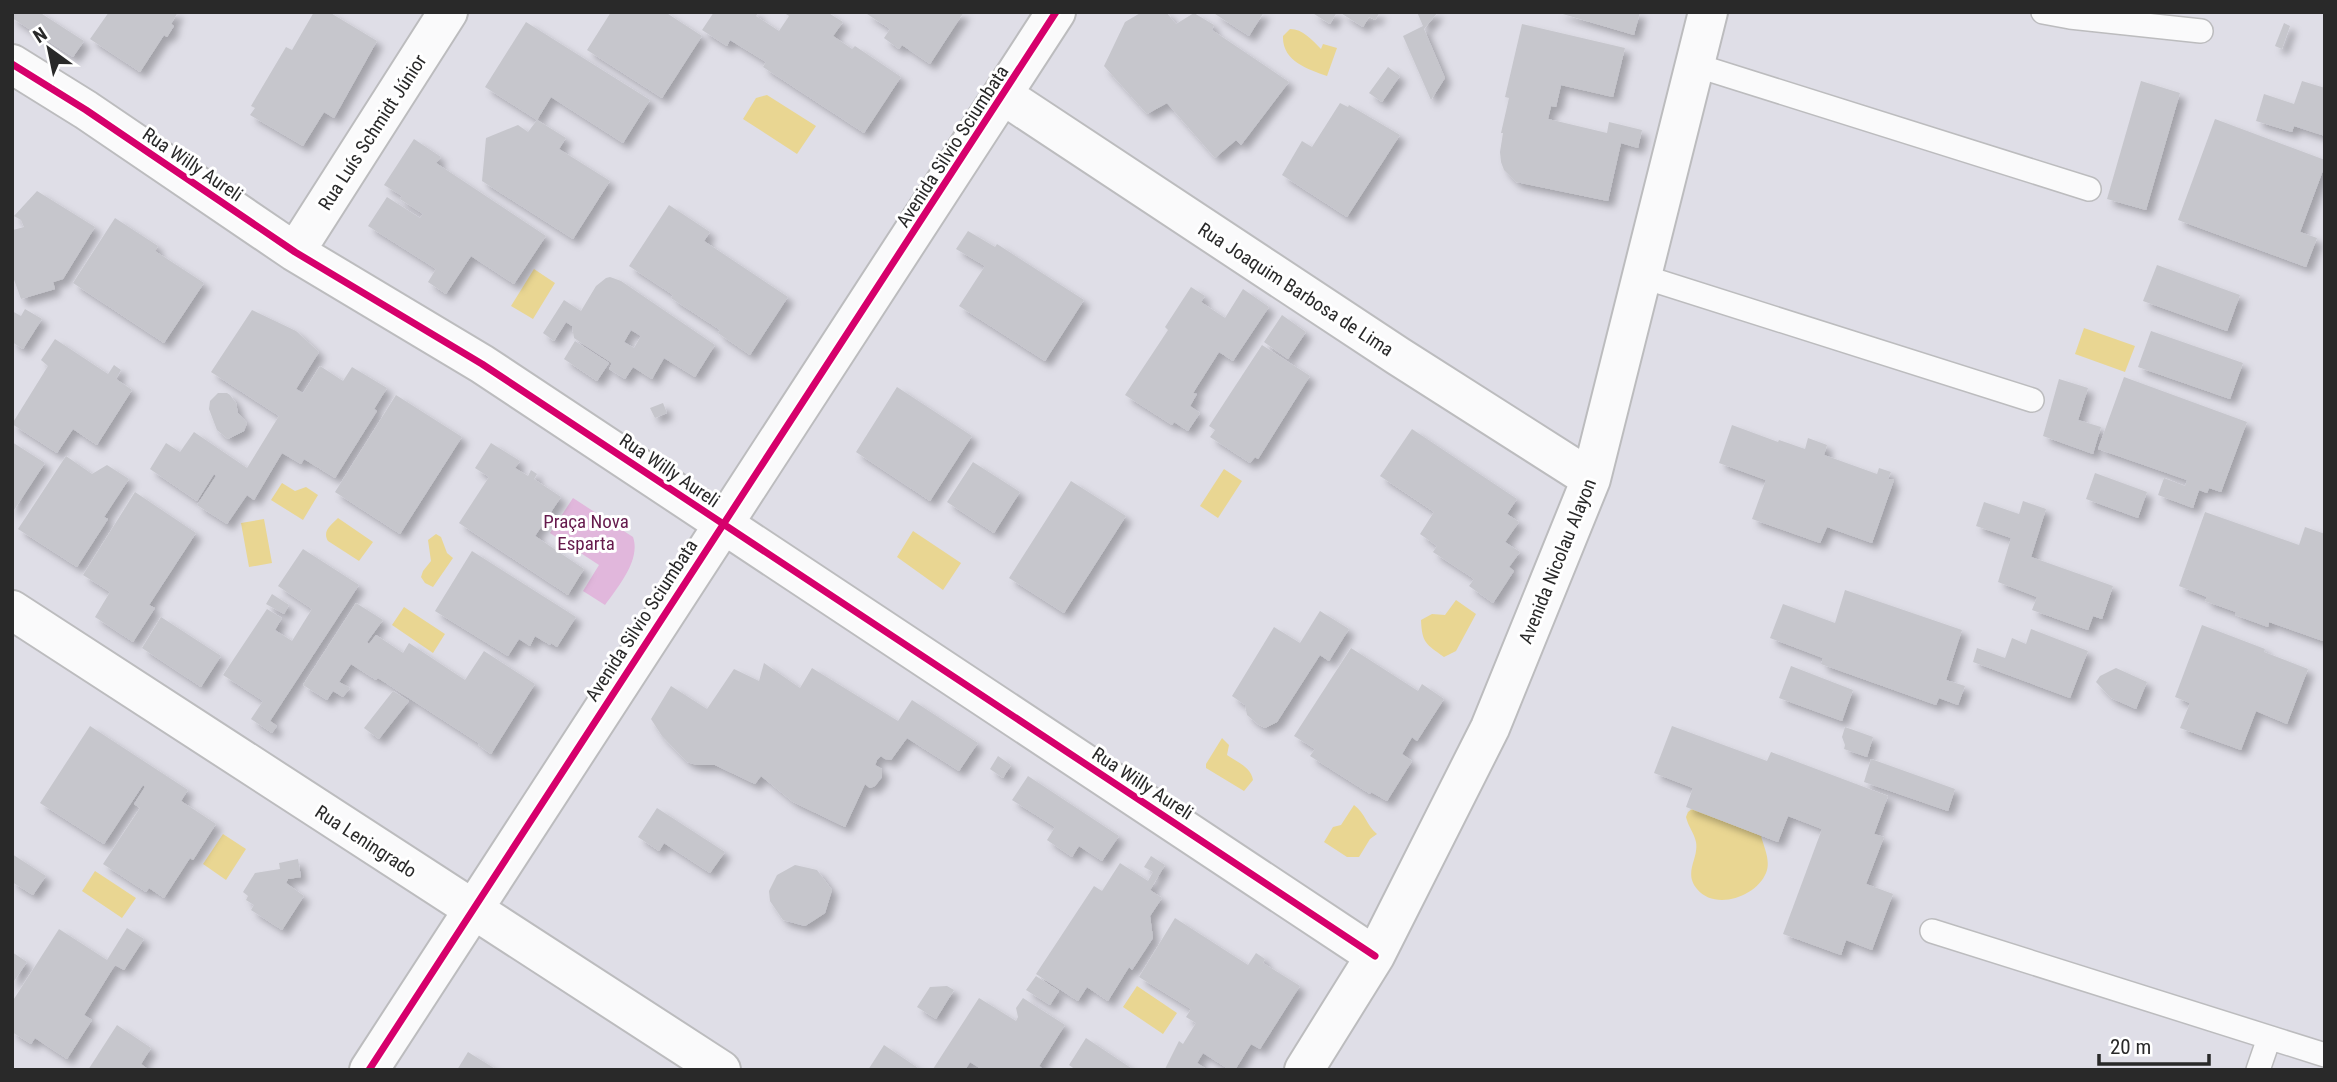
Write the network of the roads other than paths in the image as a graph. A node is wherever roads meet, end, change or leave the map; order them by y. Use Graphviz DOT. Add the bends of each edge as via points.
graph roads {
  1 [pos="448,12"];
  2 [pos="1056,12"];
  3 [pos="1708,12"];
  4 [pos="2043,12"];
  5 [pos="2201,31"];
  6 [pos="12,64"];
  7 [pos="1695,65"];
  8 [pos="1003,96"];
  9 [pos="2089,189"];
  10 [pos="295,252"];
  11 [pos="1641,276"];
  12 [pos="2032,400"];
  13 [pos="1591,479"];
  14 [pos="722,524"];
  15 [pos="12,610"];
  16 [pos="471,909"];
  17 [pos="1933,931"];
  18 [pos="1375,956"];
  19 [pos="2269,1038"];
  20 [pos="2325,1055"];
  21 [pos="369,1070"];
  22 [pos="722,1070"];
  23 [pos="1304,1070"];
  24 [pos="2258,1070"];
  1 -- 10 [label="street, Rua Luís Schmidt Júnior"];
  2 -- 8 [label="street, Avenida Silvio Sciumbata"];
  3 -- 7 [label="street, Avenida Nicolau Alayon"];
  4 -- 5 [label="lane"];
  6 -- 10 [label="street, Rua Willy Aureli"];
  7 -- 9 [label="lane"];
  7 -- 11 [label="street, Avenida Nicolau Alayon"];
  8 -- 13 [label="street, Rua Joaquim Barbosa de Lima"];
  8 -- 14 [label="street, Avenida Silvio Sciumbata"];
  10 -- 14 [label="street, Rua Willy Aureli" via="482,364"];
  11 -- 12 [label="lane"];
  11 -- 13 [label="street, Avenida Nicolau Alayon"];
  13 -- 18 [label="street, Avenida Nicolau Alayon" via="1490,728"];
  14 -- 16 [label="street, Avenida Silvio Sciumbata"];
  14 -- 18 [label="street, Rua Willy Aureli"];
  15 -- 16 [label="street, Rua Leningrado"];
  16 -- 21 [label="street, Avenida Silvio Sciumbata"];
  16 -- 22 [label="street, Rua Leningrado"];
  17 -- 19 [label="lane"];
  18 -- 23 [label="street, Avenida Nicolau Alayon"];
  19 -- 20 [label="lane"];
  19 -- 24 [label="lane"];
}
